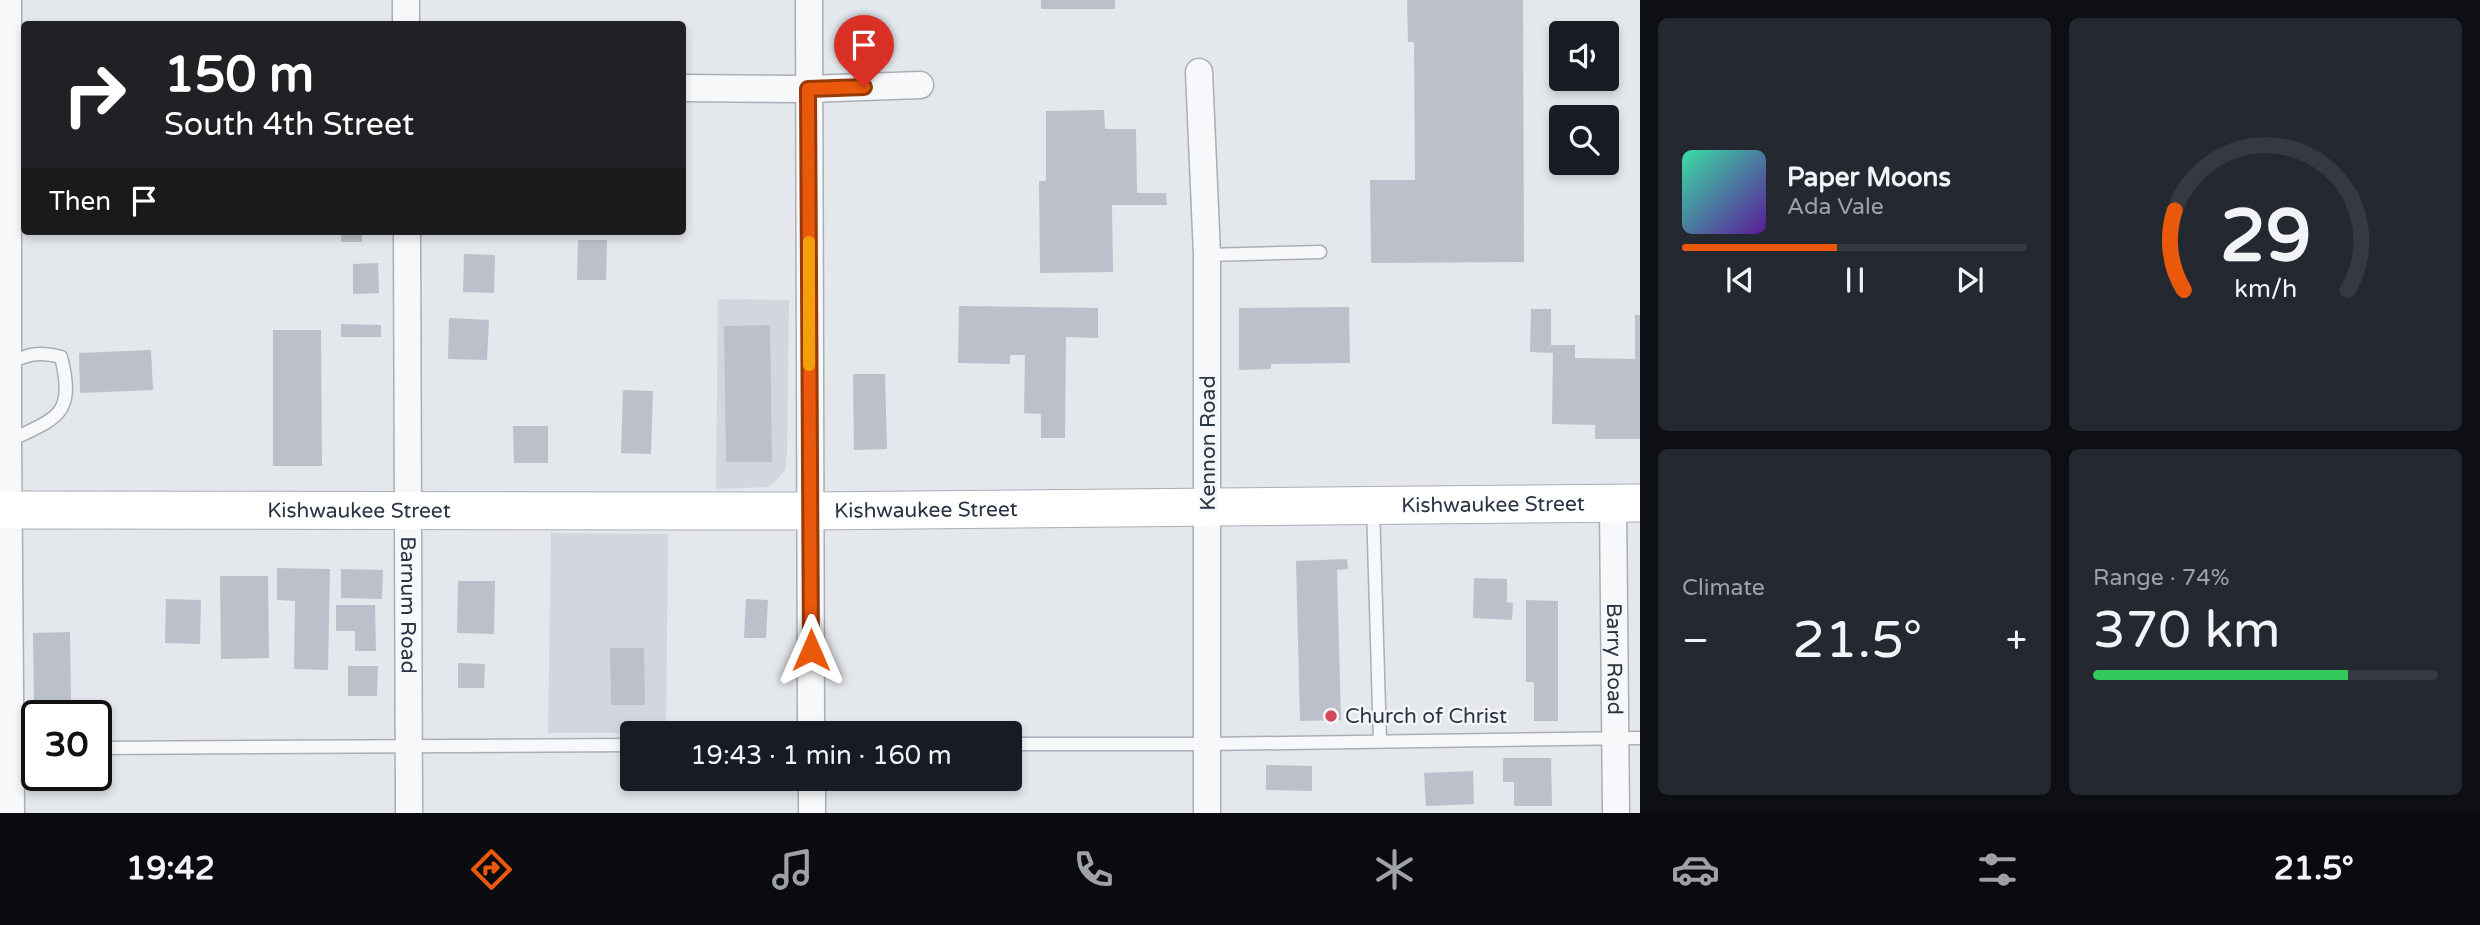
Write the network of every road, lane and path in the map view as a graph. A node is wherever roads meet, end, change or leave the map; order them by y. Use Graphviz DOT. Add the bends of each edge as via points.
graph roads {
  1 [pos="8,0"];
  2 [pos="405,0"];
  3 [pos="809,0"];
  4 [pos="405,21"];
  5 [pos="1199,72"];
  6 [pos="920,85"];
  7 [pos="686,88"];
  8 [pos="808,89"];
  9 [pos="10,91"];
  10 [pos="407,235"];
  11 [pos="1320,252"];
  12 [pos="1207,255"];
  13 [pos="8,363"];
  14 [pos="8,441"];
  15 [pos="1626,503"];
  16 [pos="1373,506"];
  17 [pos="1208,508"];
  18 [pos="4,510"];
  19 [pos="408,510"];
  20 [pos="810,511"];
  21 [pos="811,721"];
  22 [pos="1628,738"];
  23 [pos="1380,741"];
  24 [pos="1022,744"];
  25 [pos="1207,744"];
  26 [pos="620,745"];
  27 [pos="408,747"];
  28 [pos="16,748"];
  29 [pos="112,748"];
  30 [pos="812,791"];
  31 [pos="11,813"];
  32 [pos="409,813"];
  33 [pos="812,813"];
  34 [pos="1207,813"];
  35 [pos="1616,813"];
  1 -- 9 [label="street"];
  2 -- 4 [label="street"];
  3 -- 8 [label="street"];
  5 -- 12 [label="street, Kennon Road"];
  6 -- 8 [label="street"];
  7 -- 8 [label="street"];
  8 -- 20 [label="street"];
  9 -- 13 [label="street"];
  10 -- 19 [label="street, Barnum Road"];
  11 -- 12 [label="lane"];
  12 -- 17 [label="street, Kennon Road"];
  13 -- 14 [label="street"];
  13 -- 14 [label="lane" via="30,354 61,357 67,398 55,418"];
  14 -- 18 [label="street"];
  15 -- 16 [label="street, Kishwaukee Street"];
  15 -- 22 [label="street, Barry Road"];
  16 -- 17 [label="street, Kishwaukee Street"];
  16 -- 23 [label="lane"];
  17 -- 20 [label="street, Kishwaukee Street"];
  17 -- 25 [label="street, Kennon Road"];
  18 -- 19 [label="street, Kishwaukee Street"];
  18 -- 28 [label="street"];
  19 -- 20 [label="street, Kishwaukee Street"];
  19 -- 27 [label="street, Barnum Road"];
  20 -- 21 [label="street"];
  22 -- 23 [label="lane"];
  22 -- 35 [label="street, Barry Road"];
  23 -- 25 [label="lane"];
  24 -- 25 [label="lane"];
  25 -- 34 [label="street, Kennon Road"];
  26 -- 27 [label="lane"];
  27 -- 29 [label="lane"];
  27 -- 32 [label="street, Barnum Road"];
  28 -- 31 [label="street"];
  30 -- 33 [label="street"];
}
